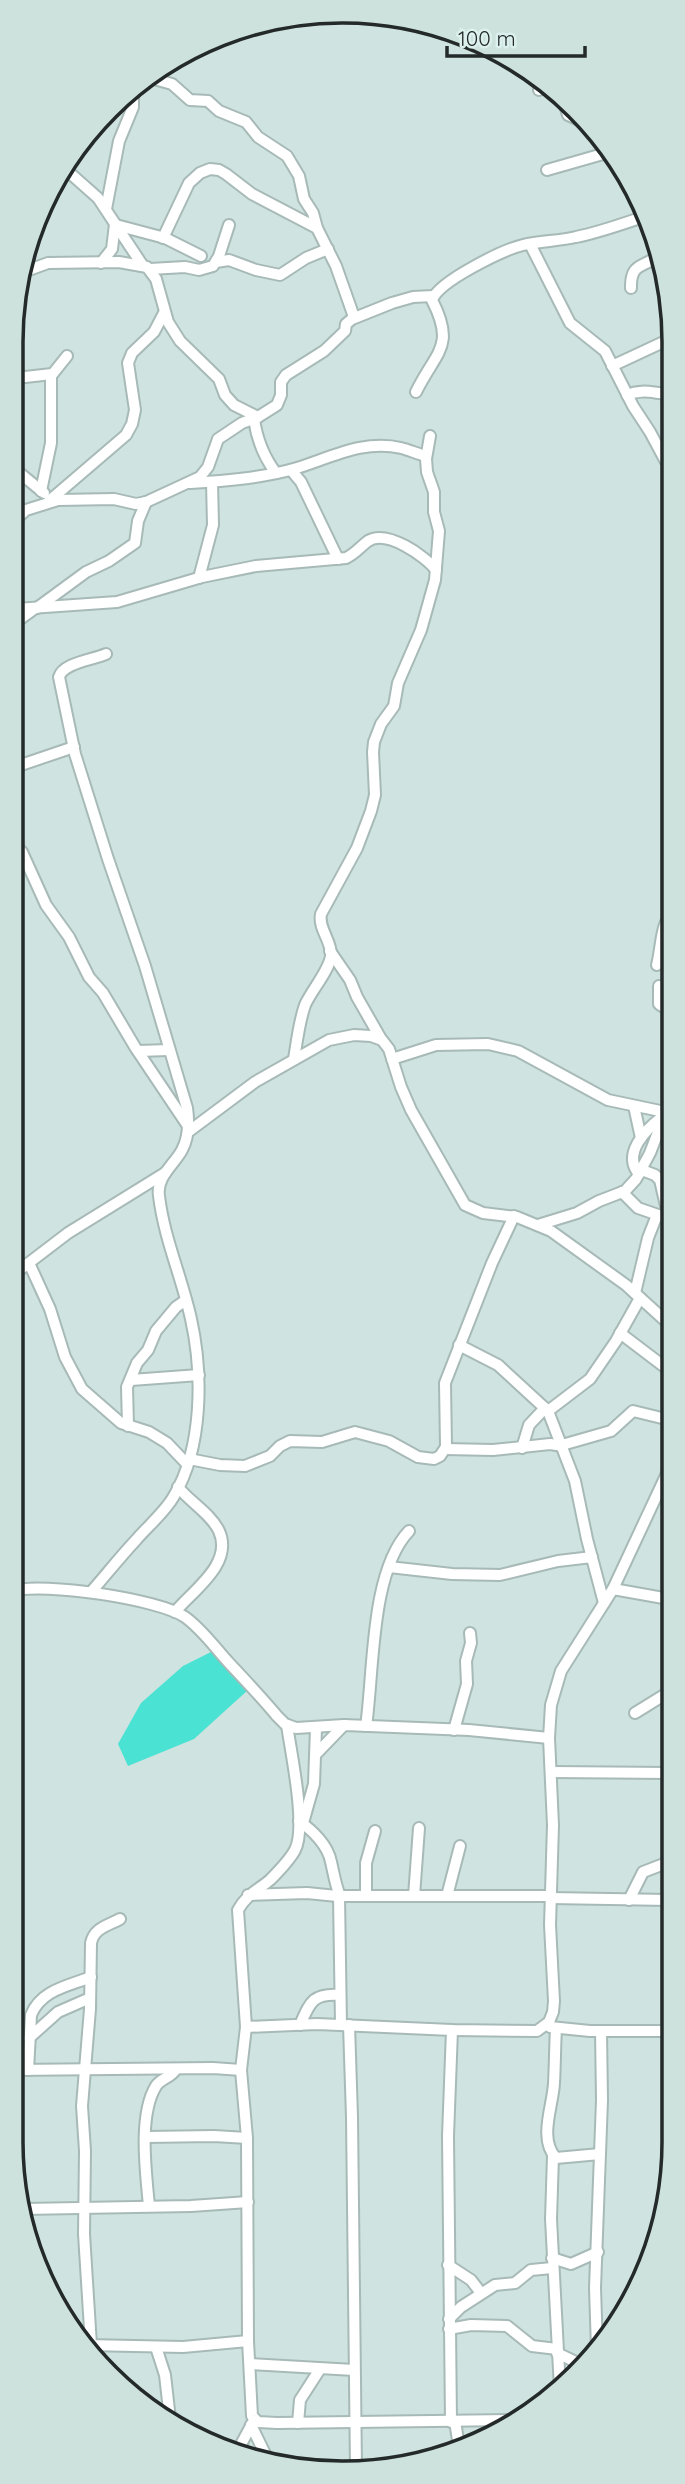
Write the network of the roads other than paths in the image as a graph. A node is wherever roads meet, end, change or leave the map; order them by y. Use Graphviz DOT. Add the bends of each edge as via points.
graph roads {
  1 [pos="159,81"];
  2 [pos="133,101"];
  3 [pos="601,155"];
  4 [pos="547,170"];
  5 [pos="71,174"];
  6 [pos="106,209"];
  7 [pos="637,219"];
  8 [pos="116,225"];
  9 [pos="229,225"];
  10 [pos="317,228"];
  11 [pos="163,238"];
  12 [pos="530,244"];
  13 [pos="328,249"];
  14 [pos="201,256"];
  15 [pos="218,259"];
  16 [pos="651,260"];
  17 [pos="101,263"];
  18 [pos="146,267"];
  19 [pos="185,267"];
  20 [pos="32,269"];
  21 [pos="631,288"];
  22 [pos="433,296"];
  23 [pos="164,313"];
  24 [pos="354,317"];
  25 [pos="662,343"];
  26 [pos="67,356"];
  27 [pos="612,366"];
  28 [pos="52,374"];
  29 [pos="23,377"];
  30 [pos="416,392"];
  31 [pos="662,392"];
  32 [pos="627,395"];
  33 [pos="232,404"];
  34 [pos="256,418"];
  35 [pos="241,424"];
  36 [pos="430,436"];
  37 [pos="258,442"];
  38 [pos="662,455"];
  39 [pos="426,456"];
  40 [pos="291,470"];
  41 [pos="276,473"];
  42 [pos="23,476"];
  43 [pos="212,482"];
  44 [pos="186,483"];
  45 [pos="41,491"];
  46 [pos="49,501"];
  47 [pos="146,502"];
  48 [pos="23,512"];
  49 [pos="338,559"];
  50 [pos="436,570"];
  51 [pos="199,578"];
  52 [pos="35,608"];
  53 [pos="23,609"];
  54 [pos="23,617"];
  55 [pos="106,653"];
  56 [pos="74,747"];
  57 [pos="23,764"];
  58 [pos="23,854"];
  59 [pos="662,943"];
  60 [pos="330,951"];
  61 [pos="657,965"];
  62 [pos="659,986"];
  63 [pos="662,1006"];
  64 [pos="381,1040"];
  65 [pos="169,1050"];
  66 [pos="138,1051"];
  67 [pos="294,1059"];
  68 [pos="392,1059"];
  69 [pos="634,1106"];
  70 [pos="662,1109"];
  71 [pos="662,1115"];
  72 [pos="662,1121"];
  73 [pos="188,1129"];
  74 [pos="641,1138"];
  75 [pos="166,1172"];
  76 [pos="640,1172"];
  77 [pos="662,1188"];
  78 [pos="622,1192"];
  79 [pos="657,1215"];
  80 [pos="514,1216"];
  81 [pos="662,1217"];
  82 [pos="538,1225"];
  83 [pos="29,1263"];
  84 [pos="23,1268"];
  85 [pos="637,1295"];
  86 [pos="186,1300"];
  87 [pos="662,1318"];
  88 [pos="620,1333"];
  89 [pos="459,1345"];
  90 [pos="662,1365"];
  91 [pos="199,1376"];
  92 [pos="131,1380"];
  93 [pos="546,1410"];
  94 [pos="662,1418"];
  95 [pos="128,1426"];
  96 [pos="562,1445"];
  97 [pos="522,1448"];
  98 [pos="445,1449"];
  99 [pos="188,1462"];
  100 [pos="662,1484"];
  101 [pos="178,1487"];
  102 [pos="408,1531"];
  103 [pos="592,1557"];
  104 [pos="389,1567"];
  105 [pos="23,1588"];
  106 [pos="613,1589"];
  107 [pos="91,1592"];
  108 [pos="662,1597"];
  109 [pos="604,1603"];
  110 [pos="176,1612"];
  111 [pos="470,1633"];
  112 [pos="662,1696"];
  113 [pos="635,1713"];
  114 [pos="288,1724"];
  115 [pos="344,1726"];
  116 [pos="366,1726"];
  117 [pos="316,1728"];
  118 [pos="454,1730"];
  119 [pos="549,1738"];
  120 [pos="316,1754"];
  121 [pos="551,1772"];
  122 [pos="662,1773"];
  123 [pos="301,1822"];
  124 [pos="419,1828"];
  125 [pos="375,1831"];
  126 [pos="460,1846"];
  127 [pos="662,1865"];
  128 [pos="248,1895"];
  129 [pos="339,1896"];
  130 [pos="366,1896"];
  131 [pos="414,1896"];
  132 [pos="447,1896"];
  133 [pos="550,1897"];
  134 [pos="629,1900"];
  135 [pos="662,1900"];
  136 [pos="120,1919"];
  137 [pos="91,1977"];
  138 [pos="340,1994"];
  139 [pos="90,1998"];
  140 [pos="300,2025"];
  141 [pos="345,2025"];
  142 [pos="246,2027"];
  143 [pos="544,2027"];
  144 [pos="556,2028"];
  145 [pos="452,2030"];
  146 [pos="601,2031"];
  147 [pos="662,2031"];
  148 [pos="29,2038"];
  149 [pos="176,2068"];
  150 [pos="86,2069"];
  151 [pos="23,2070"];
  152 [pos="28,2070"];
  153 [pos="242,2070"];
  154 [pos="146,2137"];
  155 [pos="247,2138"];
  156 [pos="600,2154"];
  157 [pos="553,2156"];
  158 [pos="248,2202"];
  159 [pos="149,2206"];
  160 [pos="85,2207"];
  161 [pos="30,2209"];
  162 [pos="598,2252"];
  163 [pos="552,2263"];
  164 [pos="449,2265"];
  165 [pos="481,2293"];
  166 [pos="449,2324"];
  167 [pos="87,2333"];
  168 [pos="597,2335"];
  169 [pos="248,2341"];
  170 [pos="97,2345"];
  171 [pos="156,2347"];
  172 [pos="557,2351"];
  173 [pos="575,2361"];
  174 [pos="250,2364"];
  175 [pos="320,2369"];
  176 [pos="354,2370"];
  177 [pos="559,2377"];
  178 [pos="169,2409"];
  179 [pos="498,2420"];
  180 [pos="354,2421"];
  181 [pos="453,2421"];
  182 [pos="253,2422"];
  183 [pos="298,2423"];
  184 [pos="457,2440"];
  185 [pos="241,2444"];
  186 [pos="264,2451"];
  187 [pos="356,2461"];
  1 -- 10 [label="street" via="190,100 208,101 246,122 287,156"];
  2 -- 6 [label="street" via="119,141"];
  3 -- 4 [label="street"];
  5 -- 6 [label="street"];
  6 -- 8 [label="street"];
  7 -- 12 [label="street" via="576,237"];
  8 -- 11 [label="street"];
  8 -- 17 [label="street" via="112,248"];
  8 -- 18 [label="street"];
  9 -- 15 [label="street"];
  10 -- 11 [label="street" via="210,169 189,183"];
  10 -- 13 [label="street"];
  11 -- 14 [label="street"];
  12 -- 22 [label="street" via="476,266"];
  12 -- 27 [label="street" via="570,323 605,351"];
  13 -- 15 [label="street" via="281,275"];
  13 -- 24 [label="street"];
  14 -- 15 [label="street" via="212,253"];
  14 -- 19 [label="street"];
  15 -- 19 [label="street" via="199,270"];
  16 -- 21 [label="street" via="635,267"];
  17 -- 18 [label="street"];
  17 -- 20 [label="street" via="48,263"];
  18 -- 19 [label="street"];
  18 -- 23 [label="street" via="156,279"];
  22 -- 24 [label="street"];
  22 -- 30 [label="street" via="444,339"];
  23 -- 33 [label="street" via="180,341 219,379"];
  23 -- 46 [label="street" via="128,363 135,410 126,435"];
  24 -- 34 [label="street" via="324,351 286,375 277,405"];
  25 -- 27 [label="street"];
  26 -- 28 [label="street"];
  27 -- 32 [label="street"];
  28 -- 29 [label="street"];
  28 -- 45 [label="street" via="51,443"];
  31 -- 32 [label="street"];
  32 -- 38 [label="street"];
  33 -- 34 [label="street"];
  33 -- 35 [label="street"];
  34 -- 35 [label="street"];
  34 -- 37 [label="street"];
  35 -- 37 [label="street"];
  35 -- 44 [label="street" via="218,439 208,467"];
  36 -- 39 [label="street"];
  37 -- 41 [label="street"];
  39 -- 40 [label="street" via="402,448 362,448"];
  39 -- 50 [label="street" via="439,531"];
  40 -- 41 [label="street"];
  40 -- 49 [label="street"];
  41 -- 43 [label="street"];
  42 -- 45 [label="street"];
  43 -- 44 [label="street"];
  43 -- 51 [label="street" via="213,525"];
  44 -- 47 [label="street"];
  45 -- 46 [label="street"];
  46 -- 47 [label="street"];
  46 -- 48 [label="street"];
  47 -- 52 [label="street" via="135,543"];
  49 -- 50 [label="street" via="355,554 376,538 415,550"];
  49 -- 51 [label="street" via="256,566"];
  50 -- 60 [label="street" via="394,706 374,742 371,811 321,917"];
  51 -- 52 [label="street" via="117,602"];
  52 -- 53 [label="street"];
  52 -- 54 [label="street"];
  55 -- 56 [label="street" via="60,674"];
  56 -- 57 [label="street"];
  56 -- 65 [label="street"];
  58 -- 66 [label="street" via="46,905"];
  59 -- 61 [label="street"];
  60 -- 64 [label="street"];
  60 -- 67 [label="street" via="329,963 306,1002"];
  62 -- 63 [label="street"];
  64 -- 67 [label="street" via="354,1035 330,1040"];
  64 -- 68 [label="street"];
  65 -- 66 [label="street"];
  65 -- 73 [label="street" via="187,1108"];
  66 -- 73 [label="street"];
  67 -- 73 [label="street"];
  68 -- 69 [label="street" via="436,1045 488,1044 518,1051 600,1096"];
  68 -- 80 [label="street" via="411,1110 464,1205 483,1213"];
  69 -- 70 [label="street"];
  69 -- 74 [label="street"];
  71 -- 74 [label="street"];
  72 -- 76 [label="street"];
  73 -- 75 [label="street" via="182,1150"];
  74 -- 76 [label="street" via="631,1160"];
  75 -- 83 [label="street"];
  75 -- 86 [label="street" via="158,1193"];
  76 -- 77 [label="street" via="655,1175"];
  76 -- 78 [label="street"];
  78 -- 79 [label="street" via="638,1208"];
  78 -- 82 [label="street"];
  79 -- 81 [label="street"];
  79 -- 85 [label="street"];
  80 -- 82 [label="street"];
  80 -- 89 [label="street"];
  82 -- 85 [label="street"];
  83 -- 84 [label="street"];
  83 -- 95 [label="street" via="73,1375 93,1400"];
  85 -- 87 [label="street"];
  85 -- 88 [label="street"];
  86 -- 91 [label="street"];
  86 -- 92 [label="street" via="156,1331"];
  88 -- 90 [label="street"];
  88 -- 93 [label="street" via="590,1379"];
  89 -- 93 [label="street" via="498,1365"];
  89 -- 98 [label="street" via="445,1383"];
  91 -- 92 [label="street"];
  91 -- 99 [label="street"];
  92 -- 95 [label="street" via="127,1387"];
  93 -- 96 [label="street"];
  93 -- 97 [label="street" via="529,1425"];
  94 -- 96 [label="street" via="633,1411 611,1431"];
  95 -- 99 [label="street" via="158,1437"];
  96 -- 97 [label="street"];
  96 -- 103 [label="street"];
  97 -- 98 [label="street"];
  98 -- 99 [label="street" via="434,1459 418,1457 389,1441 355,1432 322,1442 290,1441 270,1456 246,1465"];
  99 -- 101 [label="street"];
  100 -- 106 [label="street"];
  101 -- 107 [label="street" via="162,1512"];
  101 -- 110 [label="street" via="219,1531 222,1550 215,1568"];
  102 -- 104 [label="street"];
  103 -- 104 [label="street" via="500,1575"];
  103 -- 109 [label="street"];
  104 -- 116 [label="street" via="379,1599"];
  105 -- 107 [label="street"];
  106 -- 108 [label="street"];
  106 -- 109 [label="street"];
  107 -- 110 [label="street"];
  109 -- 119 [label="street" via="561,1671 551,1705"];
  110 -- 114 [label="street" via="199,1628"];
  111 -- 118 [label="street" via="466,1693"];
  112 -- 113 [label="street"];
  114 -- 117 [label="street"];
  114 -- 123 [label="street"];
  115 -- 116 [label="street"];
  115 -- 117 [label="street"];
  115 -- 120 [label="street"];
  116 -- 118 [label="street"];
  117 -- 120 [label="street"];
  118 -- 119 [label="street"];
  119 -- 121 [label="street"];
  120 -- 123 [label="street" via="314,1784"];
  121 -- 122 [label="street"];
  121 -- 133 [label="street"];
  123 -- 128 [label="street" via="295,1850 270,1880"];
  123 -- 129 [label="street" via="326,1847"];
  124 -- 131 [label="street"];
  125 -- 130 [label="street" via="366,1863"];
  126 -- 132 [label="street"];
  127 -- 134 [label="street" via="643,1872"];
  128 -- 129 [label="street"];
  128 -- 142 [label="street" via="238,1910"];
  129 -- 130 [label="street"];
  129 -- 138 [label="street"];
  130 -- 131 [label="street"];
  131 -- 132 [label="street"];
  132 -- 133 [label="street"];
  133 -- 134 [label="street"];
  133 -- 143 [label="street" via="554,2001"];
  134 -- 135 [label="street"];
  136 -- 137 [label="street" via="93,1934"];
  137 -- 139 [label="street"];
  137 -- 148 [label="street" via="40,1999 30,2015"];
  138 -- 140 [label="street" via="316,1998"];
  138 -- 141 [label="street"];
  139 -- 148 [label="street" via="58,2012"];
  139 -- 150 [label="street"];
  140 -- 141 [label="street"];
  140 -- 142 [label="street"];
  141 -- 145 [label="street"];
  141 -- 176 [label="street" via="354,2220"];
  142 -- 153 [label="street"];
  143 -- 144 [label="street"];
  143 -- 145 [label="street" via="537,2031"];
  144 -- 146 [label="street"];
  144 -- 157 [label="street" via="547,2125"];
  145 -- 164 [label="street"];
  146 -- 147 [label="street"];
  146 -- 156 [label="street"];
  148 -- 152 [label="street"];
  149 -- 150 [label="street"];
  149 -- 153 [label="street"];
  149 -- 154 [label="street" via="153,2093"];
  150 -- 152 [label="street"];
  150 -- 160 [label="street" via="82,2106"];
  151 -- 152 [label="street"];
  153 -- 155 [label="street"];
  154 -- 155 [label="street"];
  154 -- 159 [label="street"];
  155 -- 158 [label="street"];
  156 -- 157 [label="street"];
  156 -- 162 [label="street"];
  157 -- 163 [label="street"];
  158 -- 159 [label="street"];
  158 -- 169 [label="street"];
  159 -- 160 [label="street"];
  160 -- 161 [label="street"];
  160 -- 167 [label="street"];
  162 -- 163 [label="street" via="571,2264"];
  162 -- 168 [label="street"];
  163 -- 165 [label="street" via="531,2270 514,2283 495,2285"];
  163 -- 172 [label="street"];
  164 -- 165 [label="street"];
  164 -- 166 [label="street"];
  165 -- 166 [label="street"];
  166 -- 172 [label="street" via="508,2326 532,2346"];
  166 -- 181 [label="street"];
  169 -- 171 [label="street"];
  169 -- 174 [label="street"];
  170 -- 171 [label="street"];
  171 -- 178 [label="street"];
  172 -- 173 [label="street"];
  172 -- 177 [label="street"];
  174 -- 175 [label="street"];
  174 -- 182 [label="street"];
  175 -- 176 [label="street"];
  175 -- 183 [label="street" via="300,2400"];
  176 -- 180 [label="street"];
  179 -- 181 [label="street"];
  180 -- 181 [label="street"];
  180 -- 183 [label="street"];
  180 -- 187 [label="street"];
  181 -- 184 [label="street"];
  182 -- 183 [label="street"];
  182 -- 185 [label="street"];
  182 -- 186 [label="street"];
}
